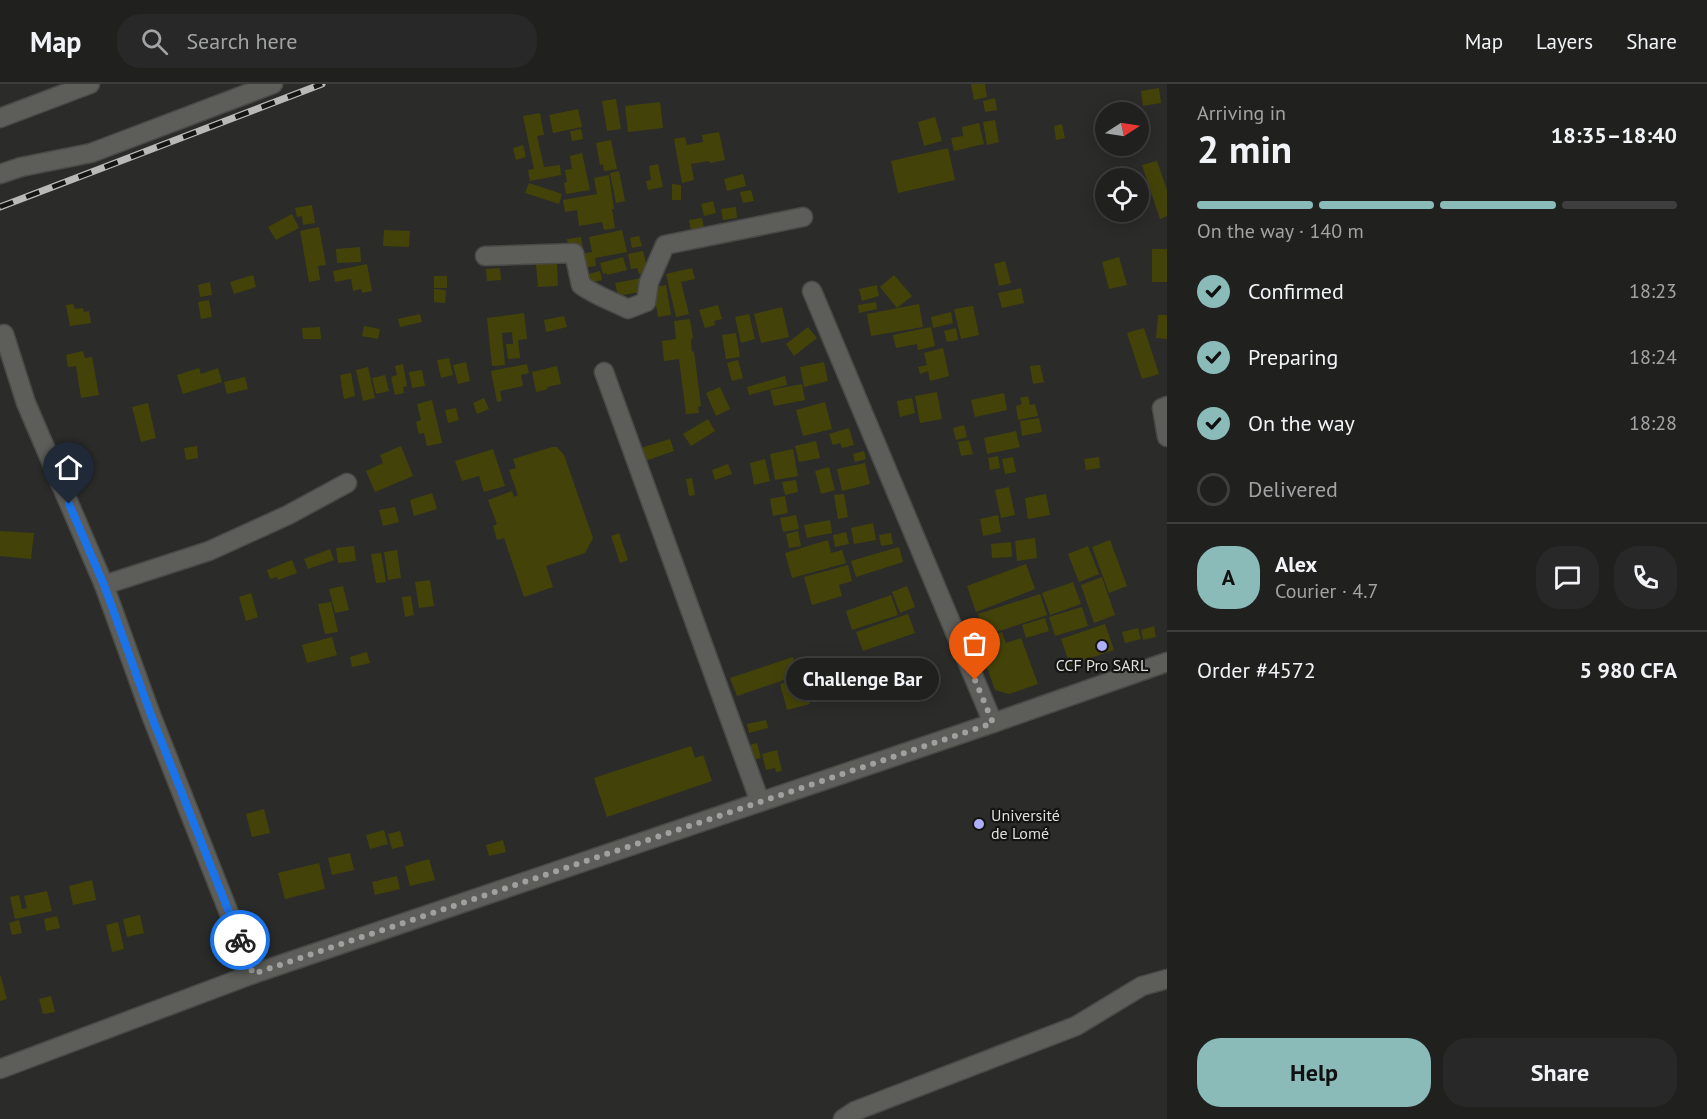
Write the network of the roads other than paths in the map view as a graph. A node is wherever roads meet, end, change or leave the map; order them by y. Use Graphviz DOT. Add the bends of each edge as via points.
graph roads {
  1 [pos="90,84"];
  2 [pos="273,84"];
  3 [pos="0,118"];
  4 [pos="0,174"];
  5 [pos="803,217"];
  6 [pos="485,255"];
  7 [pos="813,291"];
  8 [pos="4,334"];
  9 [pos="604,372"];
  10 [pos="1167,406"];
  11 [pos="1167,437"];
  12 [pos="347,483"];
  13 [pos="104,585"];
  14 [pos="1167,662"];
  15 [pos="993,723"];
  16 [pos="760,802"];
  17 [pos="253,974"];
  18 [pos="1167,979"];
  19 [pos="0,1069"];
  20 [pos="843,1119"];
  1 -- 3 [label="street"];
  2 -- 4 [label="street" via="91,153"];
  5 -- 6 [label="street" via="665,245 649,282 646,302 628,309 581,285 574,253"];
  7 -- 15 [label="street"];
  8 -- 13 [label="street" via="26,403"];
  9 -- 16 [label="street"];
  10 -- 11 [label="street" via="1162,408"];
  12 -- 13 [label="street" via="209,551"];
  13 -- 17 [label="street"];
  14 -- 15 [label="street"];
  15 -- 16 [label="street"];
  16 -- 17 [label="street"];
  17 -- 19 [label="street"];
  18 -- 20 [label="street" via="1142,986 1076,1026 897,1094"];
}
